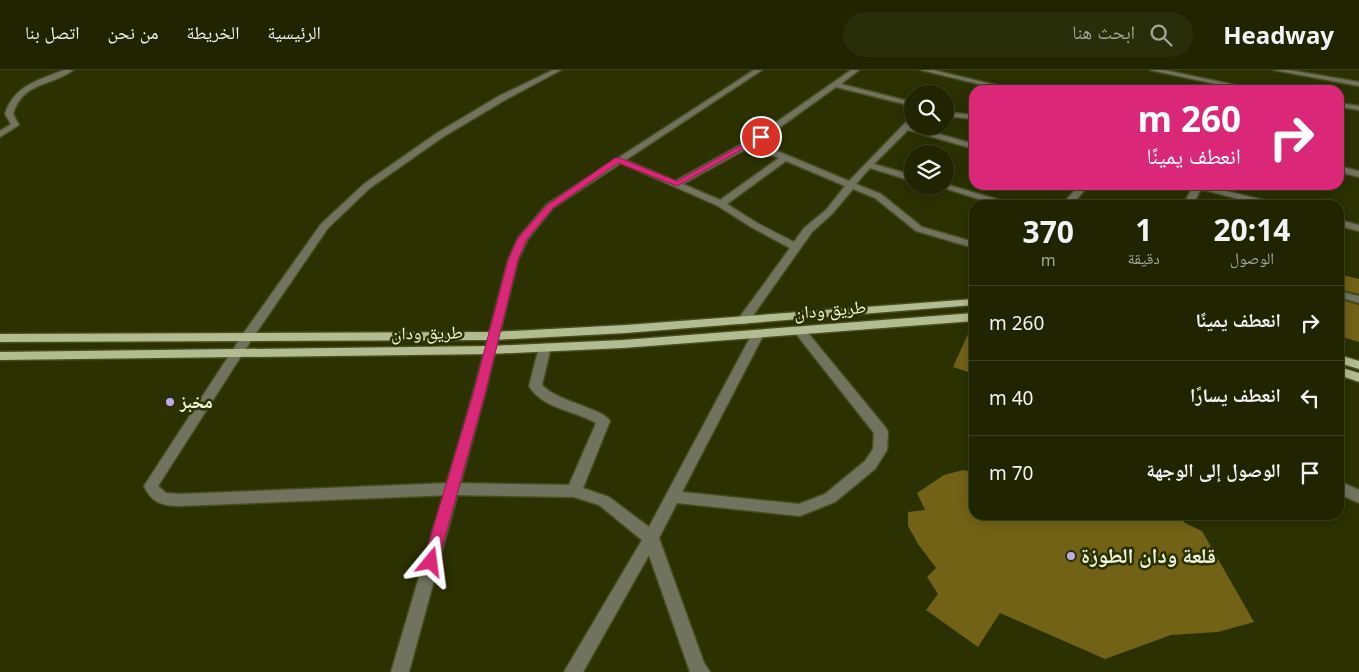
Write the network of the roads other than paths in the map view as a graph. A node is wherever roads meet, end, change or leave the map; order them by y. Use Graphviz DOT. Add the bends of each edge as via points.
graph roads {
  1 [pos="70,70"];
  2 [pos="558,70"];
  3 [pos="759,70"];
  4 [pos="856,70"];
  5 [pos="924,70"];
  6 [pos="1153,70"];
  7 [pos="1281,70"];
  8 [pos="1359,84"];
  9 [pos="835,85"];
  10 [pos="991,85"];
  11 [pos="1222,85"];
  12 [pos="904,102"];
  13 [pos="1344,106"];
  14 [pos="1359,108"];
  15 [pos="954,115"];
  16 [pos="969,116"];
  17 [pos="904,129"];
  18 [pos="0,135"];
  19 [pos="940,135"];
  20 [pos="761,137"];
  21 [pos="969,145"];
  22 [pos="785,158"];
  23 [pos="618,160"];
  24 [pos="868,164"];
  25 [pos="1344,170"];
  26 [pos="1359,174"];
  27 [pos="904,175"];
  28 [pos="677,184"];
  29 [pos="851,185"];
  30 [pos="954,190"];
  31 [pos="1080,190"];
  32 [pos="1216,190"];
  33 [pos="990,200"];
  34 [pos="1071,200"];
  35 [pos="1254,200"];
  36 [pos="721,204"];
  37 [pos="1344,224"];
  38 [pos="1359,228"];
  39 [pos="969,244"];
  40 [pos="794,246"];
  41 [pos="1344,296"];
  42 [pos="1359,300"];
  43 [pos="969,302"];
  44 [pos="969,317"];
  45 [pos="743,321"];
  46 [pos="798,330"];
  47 [pos="758,334"];
  48 [pos="493,336"];
  49 [pos="247,337"];
  50 [pos="0,338"];
  51 [pos="545,347"];
  52 [pos="490,350"];
  53 [pos="237,353"];
  54 [pos="0,356"];
  55 [pos="1344,360"];
  56 [pos="1359,365"];
  57 [pos="1344,373"];
  58 [pos="1359,378"];
  59 [pos="451,489"];
  60 [pos="1344,490"];
  61 [pos="574,491"];
  62 [pos="672,497"];
  63 [pos="1359,497"];
  64 [pos="651,538"];
  65 [pos="400,672"];
  66 [pos="573,672"];
  67 [pos="701,672"];
  1 -- 18 [label="street" via="29,87 13,101 9,114 15,125"];
  2 -- 49 [label="street" via="440,135 367,186 324,226"];
  3 -- 23 [label="street"];
  4 -- 9 [label="street"];
  5 -- 10 [label="street"];
  6 -- 11 [label="street"];
  7 -- 8 [label="street"];
  9 -- 12 [label="street"];
  9 -- 20 [label="street"];
  13 -- 14 [label="street"];
  15 -- 16 [label="street"];
  17 -- 24 [label="street"];
  19 -- 21 [label="street"];
  20 -- 22 [label="street" via="758,144"];
  20 -- 28 [label="street"];
  22 -- 29 [label="street"];
  22 -- 36 [label="street"];
  23 -- 28 [label="street"];
  23 -- 48 [label="street" via="550,206 523,238 513,260"];
  24 -- 27 [label="street"];
  24 -- 29 [label="street"];
  25 -- 26 [label="street"];
  28 -- 36 [label="street"];
  29 -- 39 [label="street" via="878,196 919,229"];
  29 -- 40 [label="street"];
  30 -- 33 [label="street"];
  31 -- 34 [label="street"];
  32 -- 35 [label="street"];
  36 -- 40 [label="street"];
  37 -- 38 [label="street"];
  40 -- 45 [label="street"];
  41 -- 42 [label="street"];
  43 -- 45 [label="main road, طريق ودان"];
  44 -- 46 [label="main road, طريق ودان"];
  45 -- 48 [label="main road, طريق ودان"];
  46 -- 47 [label="main road, طريق ودان"];
  46 -- 62 [label="street" via="881,432 880,450 870,465 830,498 800,510"];
  47 -- 51 [label="main road, طريق ودان"];
  47 -- 62 [label="street"];
  48 -- 49 [label="main road, طريق ودان"];
  48 -- 52 [label="street"];
  49 -- 50 [label="main road, طريق ودان"];
  49 -- 53 [label="street"];
  51 -- 52 [label="main road, طريق ودان"];
  51 -- 61 [label="street" via="535,386 543,396 593,414 603,421"];
  52 -- 53 [label="main road, طريق ودان"];
  52 -- 59 [label="street"];
  53 -- 54 [label="main road, طريق ودان"];
  53 -- 59 [label="street" via="154,479 153,492 162,499"];
  55 -- 56 [label="main road"];
  57 -- 58 [label="main road"];
  59 -- 61 [label="street"];
  59 -- 65 [label="street"];
  60 -- 63 [label="street"];
  61 -- 64 [label="street" via="604,501"];
  62 -- 64 [label="street"];
  64 -- 66 [label="street"];
  64 -- 67 [label="street"];
}
